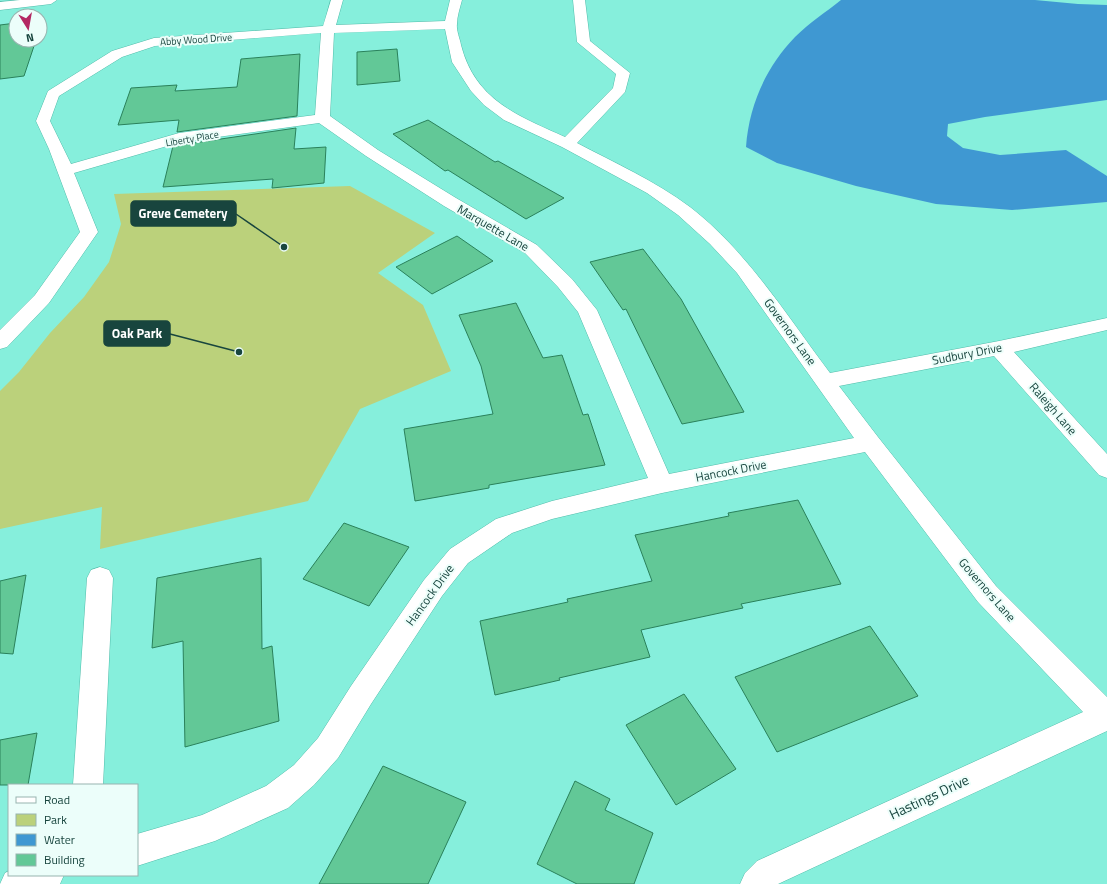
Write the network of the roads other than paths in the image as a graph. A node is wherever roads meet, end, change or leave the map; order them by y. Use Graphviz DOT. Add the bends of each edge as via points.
graph roads {
  1 [pos="51,0"];
  2 [pos="337,0"];
  3 [pos="456,0"];
  4 [pos="579,0"];
  5 [pos="0,6"];
  6 [pos="450,25"];
  7 [pos="328,29"];
  8 [pos="322,118"];
  9 [pos="567,144"];
  10 [pos="65,171"];
  11 [pos="1107,324"];
  12 [pos="0,342"];
  13 [pos="999,348"];
  14 [pos="826,381"];
  15 [pos="870,443"];
  16 [pos="1107,469"];
  17 [pos="662,484"];
  18 [pos="100,578"];
  19 [pos="1106,717"];
  20 [pos="88,784"];
  21 [pos="138,850"];
  22 [pos="44,876"];
  23 [pos="16,884"];
  24 [pos="756,884"];
  1 -- 5 [label="street"];
  2 -- 7 [label="street"];
  3 -- 6 [label="street, Governors Lane"];
  4 -- 9 [label="street" via="584,42 623,73 620,89"];
  6 -- 7 [label="street, Abby Wood Drive"];
  6 -- 9 [label="street, Governors Lane" via="459,62 489,102 509,117"];
  7 -- 8 [label="street"];
  7 -- 10 [label="street, Abby Wood Drive" via="154,42 117,54 53,94 43,121"];
  8 -- 10 [label="street, Liberty Place" via="179,138"];
  8 -- 17 [label="street, Marquette Lane" via="450,202 531,249 565,283 587,310"];
  9 -- 14 [label="street, Governors Lane" via="653,190 684,211 716,240 743,269"];
  10 -- 12 [label="street, Abby Wood Drive" via="89,232 42,299"];
  11 -- 13 [label="street, Sudbury Drive"];
  13 -- 14 [label="street, Sudbury Drive"];
  13 -- 16 [label="street, Raleigh Lane"];
  14 -- 15 [label="street, Governors Lane"];
  15 -- 17 [label="street, Hancock Drive"];
  15 -- 19 [label="street, Governors Lane" via="987,594"];
  17 -- 21 [label="street, Hancock Drive" via="552,510 504,526 459,556 433,588 328,748 304,775 276,797 204,830"];
  18 -- 20 [label="street"];
  19 -- 24 [label="street, Hastings Drive" via="768,872"];
  22 -- 23 [label="street"];
}
